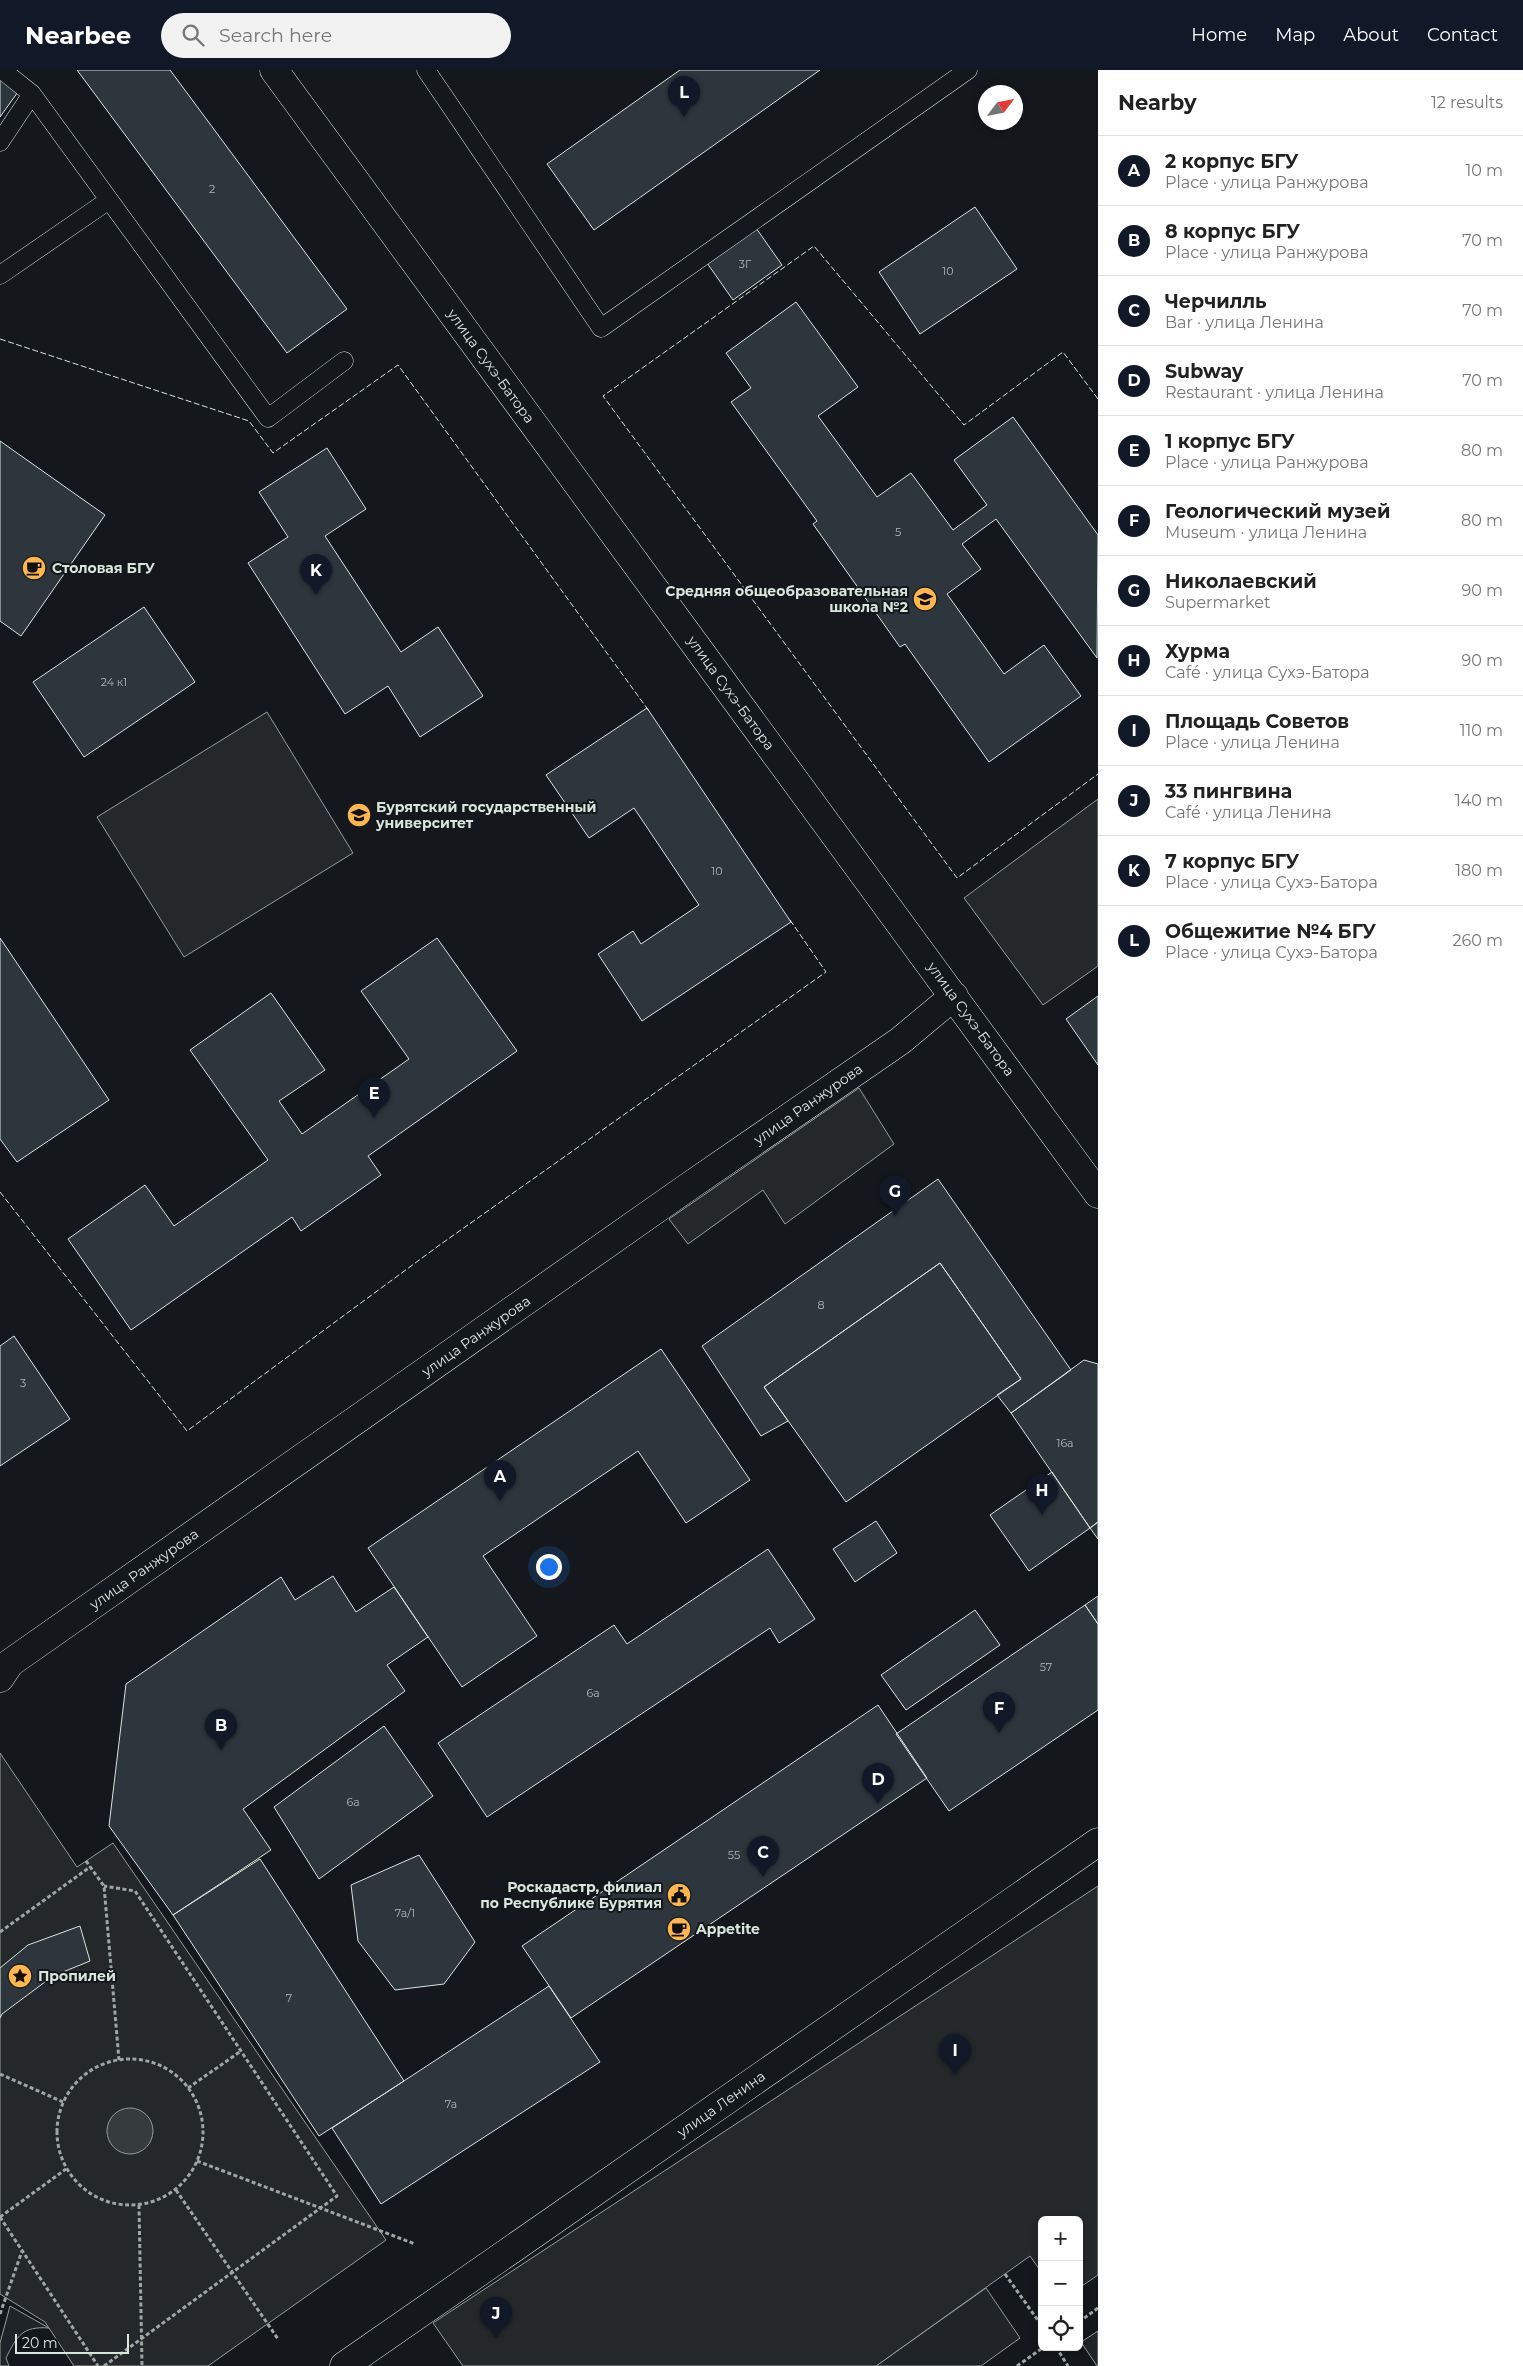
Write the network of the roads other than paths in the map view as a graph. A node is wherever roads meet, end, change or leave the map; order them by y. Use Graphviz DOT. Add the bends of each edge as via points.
graph roads {
  1 [pos="2,70"];
  2 [pos="274,70"];
  3 [pos="426,70"];
  4 [pos="968,70"];
  5 [pos="32,94"];
  6 [pos="0,142"];
  7 [pos="109,200"];
  8 [pos="0,275"];
  9 [pos="344,361"];
  10 [pos="954,996"];
  11 [pos="1098,1194"];
  12 [pos="0,1678"];
  13 [pos="1098,1842"];
  14 [pos="344,2366"];
  1 -- 5 [label="lane"];
  2 -- 10 [label="street, улица Сухэ-Батора"];
  3 -- 4 [label="lane" via="601,328"];
  5 -- 6 [label="lane"];
  5 -- 7 [label="lane"];
  7 -- 8 [label="lane"];
  7 -- 9 [label="lane" via="268,418"];
  10 -- 11 [label="street, улица Сухэ-Батора"];
  10 -- 12 [label="street, улица Ранжурова" via="900,1041 10,1663"];
  13 -- 14 [label="street, улица Ленина"];
}
